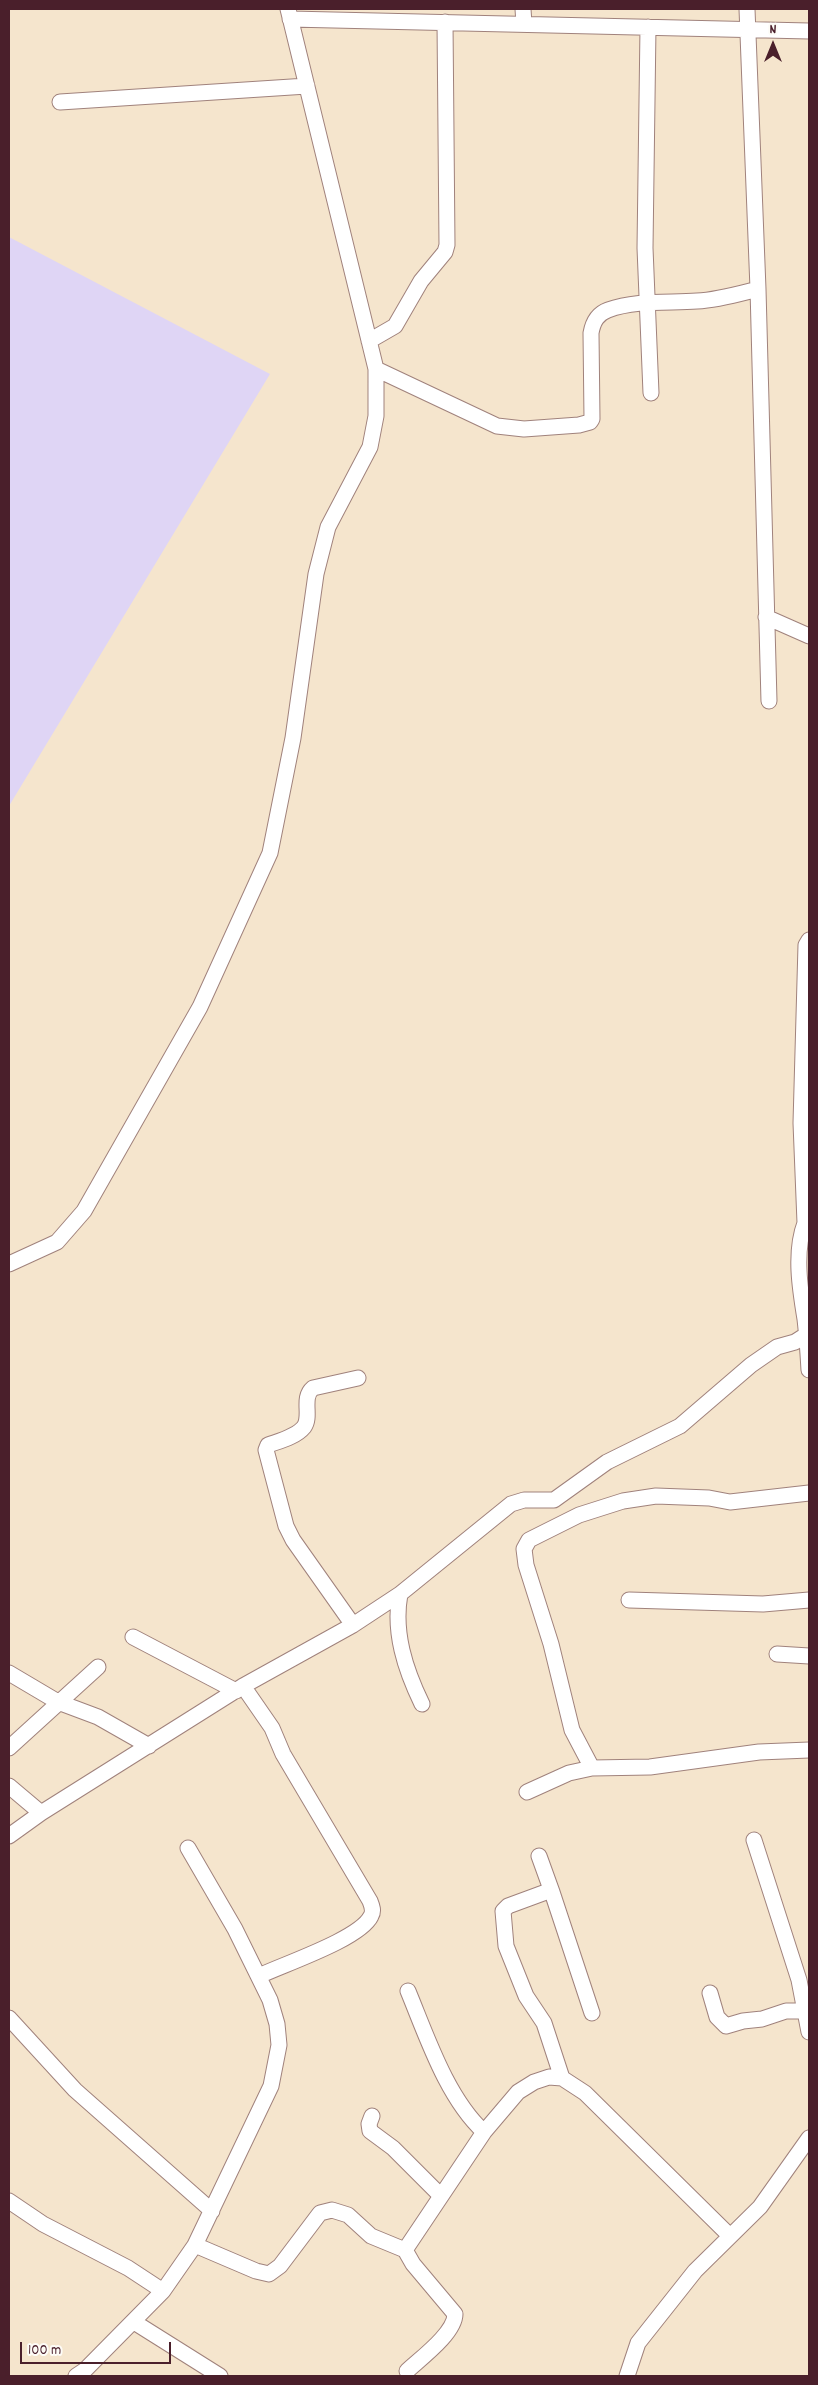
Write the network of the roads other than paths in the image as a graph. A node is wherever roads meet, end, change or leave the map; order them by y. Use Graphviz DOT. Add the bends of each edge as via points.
graph roads {
  1 [pos="523,9"];
  2 [pos="747,9"];
  3 [pos="289,14"];
  4 [pos="445,22"];
  5 [pos="524,24"];
  6 [pos="648,28"];
  7 [pos="747,30"];
  8 [pos="809,31"];
  9 [pos="307,86"];
  10 [pos="60,102"];
  11 [pos="758,289"];
  12 [pos="646,304"];
  13 [pos="370,341"];
  14 [pos="376,369"];
  15 [pos="651,393"];
  16 [pos="766,617"];
  17 [pos="809,636"];
  18 [pos="768,701"];
  19 [pos="809,940"];
  20 [pos="9,1264"];
  21 [pos="807,1334"];
  22 [pos="809,1370"];
  23 [pos="358,1378"];
  24 [pos="809,1493"];
  25 [pos="400,1594"];
  26 [pos="629,1600"];
  27 [pos="809,1600"];
  28 [pos="353,1625"];
  29 [pos="133,1637"];
  30 [pos="777,1654"];
  31 [pos="809,1656"];
  32 [pos="98,1667"];
  33 [pos="9,1673"];
  34 [pos="239,1689"];
  35 [pos="58,1702"];
  36 [pos="422,1704"];
  37 [pos="149,1746"];
  38 [pos="9,1748"];
  39 [pos="809,1750"];
  40 [pos="592,1768"];
  41 [pos="9,1786"];
  42 [pos="527,1792"];
  43 [pos="41,1813"];
  44 [pos="9,1836"];
  45 [pos="754,1840"];
  46 [pos="188,1848"];
  47 [pos="539,1856"];
  48 [pos="552,1892"];
  49 [pos="259,1976"];
  50 [pos="408,1991"];
  51 [pos="710,1993"];
  52 [pos="805,2011"];
  53 [pos="592,2013"];
  54 [pos="9,2018"];
  55 [pos="809,2032"];
  56 [pos="562,2078"];
  57 [pos="372,2116"];
  58 [pos="484,2132"];
  59 [pos="809,2138"];
  60 [pos="441,2196"];
  61 [pos="9,2201"];
  62 [pos="212,2211"];
  63 [pos="730,2236"];
  64 [pos="195,2245"];
  65 [pos="404,2250"];
  66 [pos="163,2291"];
  67 [pos="134,2322"];
  68 [pos="407,2371"];
  69 [pos="76,2376"];
  70 [pos="220,2376"];
  71 [pos="627,2376"];
  1 -- 5 [label="street"];
  2 -- 7 [label="street"];
  3 -- 4 [label="street"];
  3 -- 9 [label="street"];
  4 -- 5 [label="street"];
  4 -- 13 [label="street" via="448,245 421,281 395,326"];
  5 -- 6 [label="street"];
  6 -- 7 [label="street"];
  6 -- 12 [label="street"];
  7 -- 8 [label="street"];
  7 -- 11 [label="street"];
  9 -- 10 [label="street"];
  9 -- 13 [label="street"];
  11 -- 12 [label="street" via="700,301"];
  11 -- 16 [label="street"];
  12 -- 14 [label="street" via="607,310 592,325 592,419 587,424 524,429 497,426"];
  12 -- 15 [label="street"];
  13 -- 14 [label="street"];
  14 -- 20 [label="street" via="376,416 370,447 328,527 316,574 293,738 270,853 200,1007 84,1211 57,1242"];
  16 -- 17 [label="street"];
  16 -- 18 [label="street"];
  19 -- 21 [label="street" via="806,945 801,1123 805,1223 799,1238 801,1301"];
  21 -- 22 [label="street"];
  21 -- 25 [label="street" via="777,1347 751,1365 680,1426 607,1462 554,1500 524,1500 511,1504"];
  23 -- 28 [label="street" via="313,1388 307,1396 303,1429 268,1445 266,1450 289,1533"];
  24 -- 40 [label="street" via="730,1502 656,1496 623,1501 579,1515 530,1540 524,1549 526,1565 551,1644 572,1730"];
  25 -- 28 [label="street"];
  25 -- 36 [label="street" via="397,1610 404,1661"];
  26 -- 27 [label="street" via="764,1604"];
  28 -- 34 [label="street"];
  29 -- 34 [label="street"];
  30 -- 31 [label="street"];
  32 -- 35 [label="street"];
  33 -- 35 [label="street"];
  34 -- 37 [label="street"];
  34 -- 49 [label="street" via="275,1732 283,1754 370,1901 372,1912 368,1921 334,1945"];
  35 -- 37 [label="street" via="98,1717"];
  35 -- 38 [label="street"];
  37 -- 43 [label="street"];
  39 -- 40 [label="street" via="759,1752 650,1767"];
  40 -- 42 [label="street" via="568,1773"];
  41 -- 43 [label="street"];
  43 -- 44 [label="street"];
  45 -- 52 [label="street" via="786,1934"];
  46 -- 49 [label="street"];
  47 -- 48 [label="street"];
  48 -- 53 [label="street"];
  48 -- 56 [label="street" via="508,1906 503,1911 504,1932 506,1946 526,1996 544,2023"];
  49 -- 62 [label="street" via="279,2033 271,2086"];
  50 -- 58 [label="street" via="455,2094 472,2121"];
  51 -- 52 [label="street" via="717,2017 726,2026 786,2011"];
  52 -- 55 [label="street"];
  54 -- 62 [label="street" via="75,2090"];
  56 -- 58 [label="street" via="549,2077 518,2092"];
  56 -- 63 [label="street" via="585,2092"];
  57 -- 60 [label="street" via="370,2132 393,2148"];
  58 -- 60 [label="street"];
  59 -- 63 [label="street" via="760,2207"];
  60 -- 65 [label="street"];
  61 -- 66 [label="street" via="43,2224 128,2268"];
  62 -- 64 [label="street"];
  63 -- 71 [label="street" via="695,2271 638,2343"];
  64 -- 65 [label="street" via="269,2274 280,2266 320,2213 332,2210 348,2215 371,2236"];
  64 -- 66 [label="street"];
  65 -- 68 [label="street" via="455,2314 452,2326 444,2336"];
  66 -- 67 [label="street"];
  67 -- 69 [label="street"];
  67 -- 70 [label="street"];
}
